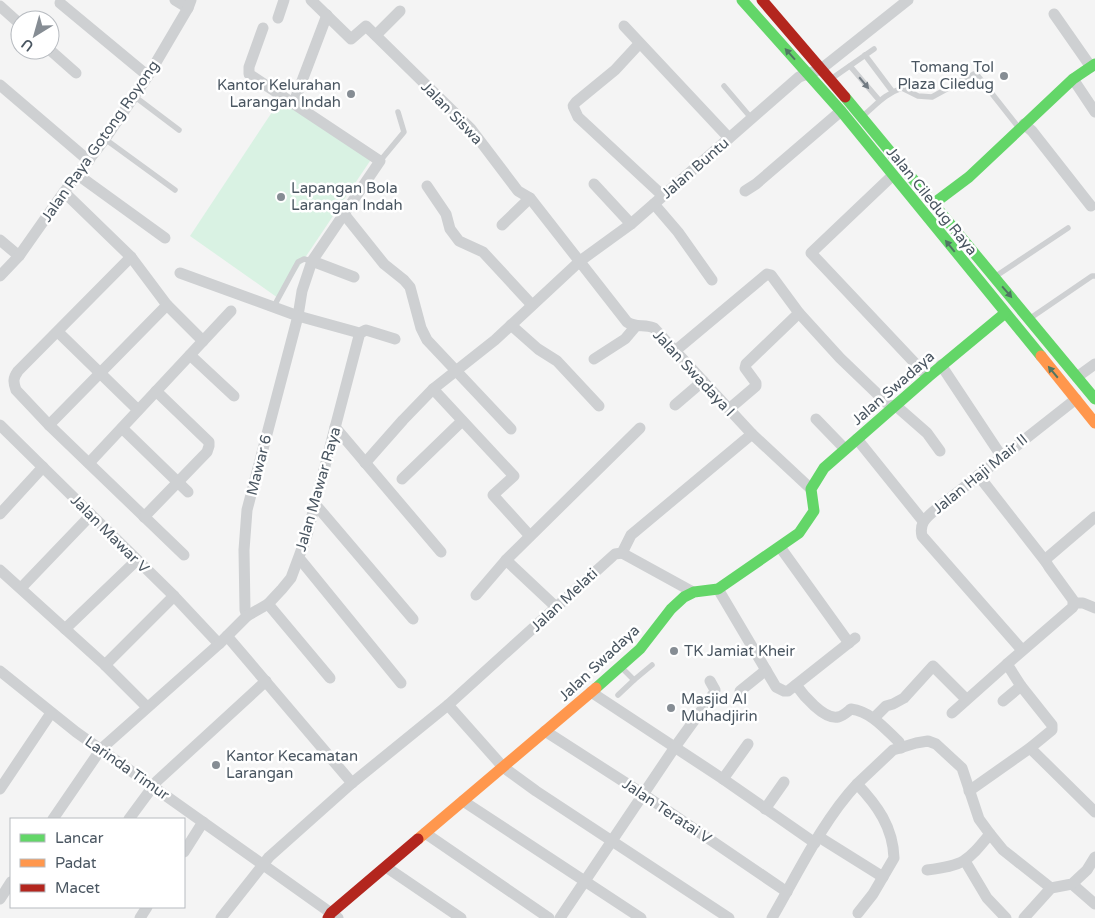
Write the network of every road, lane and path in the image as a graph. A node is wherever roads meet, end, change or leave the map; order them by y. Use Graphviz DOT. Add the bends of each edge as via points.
graph roads {
  1 [pos="175,0"];
  2 [pos="284,0"];
  3 [pos="310,0"];
  4 [pos="742,0"];
  5 [pos="762,0"];
  6 [pos="908,0"];
  7 [pos="60,3"];
  8 [pos="189,4"];
  9 [pos="0,6"];
  10 [pos="400,11"];
  11 [pos="1054,14"];
  12 [pos="10,15"];
  13 [pos="327,15"];
  14 [pos="278,18"];
  15 [pos="624,26"];
  16 [pos="264,28"];
  17 [pos="376,36"];
  18 [pos="639,44"];
  19 [pos="874,49"];
  20 [pos="865,55"];
  21 [pos="60,59"];
  22 [pos="850,66"];
  23 [pos="1093,66"];
  24 [pos="821,68"];
  25 [pos="76,73"];
  26 [pos="808,74"];
  27 [pos="148,76"];
  28 [pos="830,79"];
  29 [pos="1073,80"];
  30 [pos="0,85"];
  31 [pos="724,86"];
  32 [pos="820,87"];
  33 [pos="892,92"];
  34 [pos="134,96"];
  35 [pos="879,100"];
  36 [pos="294,102"];
  37 [pos="398,112"];
  38 [pos="841,112"];
  39 [pos="1095,112"];
  40 [pos="862,117"];
  41 [pos="752,119"];
  42 [pos="1022,126"];
  43 [pos="179,130"];
  44 [pos="729,138"];
  45 [pos="105,139"];
  46 [pos="89,161"];
  47 [pos="380,161"];
  48 [pos="78,175"];
  49 [pos="892,176"];
  50 [pos="594,184"];
  51 [pos="427,186"];
  52 [pos="175,190"];
  53 [pos="745,191"];
  54 [pos="64,192"];
  55 [pos="663,196"];
  56 [pos="530,198"];
  57 [pos="654,204"];
  58 [pos="933,204"];
  59 [pos="1091,206"];
  60 [pos="344,214"];
  61 [pos="502,224"];
  62 [pos="631,224"];
  63 [pos="1068,228"];
  64 [pos="166,238"];
  65 [pos="0,240"];
  66 [pos="19,256"];
  67 [pos="131,258"];
  68 [pos="312,261"];
  69 [pos="580,261"];
  70 [pos="180,273"];
  71 [pos="0,276"];
  72 [pos="1095,276"];
  73 [pos="354,277"];
  74 [pos="995,278"];
  75 [pos="712,280"];
  76 [pos="167,305"];
  77 [pos="532,305"];
  78 [pos="273,308"];
  79 [pos="231,311"];
  80 [pos="799,313"];
  81 [pos="1004,314"];
  82 [pos="298,316"];
  83 [pos="1030,319"];
  84 [pos="511,325"];
  85 [pos="636,326"];
  86 [pos="58,332"];
  87 [pos="358,334"];
  88 [pos="395,339"];
  89 [pos="204,341"];
  90 [pos="675,351"];
  91 [pos="190,355"];
  92 [pos="594,359"];
  93 [pos="1095,364"];
  94 [pos="941,365"];
  95 [pos="456,370"];
  96 [pos="100,373"];
  97 [pos="928,377"];
  98 [pos="1078,377"];
  99 [pos="703,381"];
  100 [pos="434,389"];
  101 [pos="156,391"];
  102 [pos="234,396"];
  103 [pos="1076,399"];
  104 [pos="1095,399"];
  105 [pos="675,405"];
  106 [pos="599,406"];
  107 [pos="893,406"];
  108 [pos="729,409"];
  109 [pos="138,410"];
  110 [pos="816,419"];
  111 [pos="462,421"];
  112 [pos="1095,423"];
  113 [pos="0,425"];
  114 [pos="49,425"];
  115 [pos="336,427"];
  116 [pos="122,428"];
  117 [pos="640,428"];
  118 [pos="511,429"];
  119 [pos="752,434"];
  120 [pos="857,438"];
  121 [pos="845,449"];
  122 [pos="940,451"];
  123 [pos="1002,457"];
  124 [pos="89,463"];
  125 [pos="365,463"];
  126 [pos="43,468"];
  127 [pos="978,475"];
  128 [pos="402,479"];
  129 [pos="178,482"];
  130 [pos="811,489"];
  131 [pos="188,492"];
  132 [pos="315,504"];
  133 [pos="0,514"];
  134 [pos="91,515"];
  135 [pos="144,516"];
  136 [pos="1095,517"];
  137 [pos="924,521"];
  138 [pos="530,536"];
  139 [pos="780,547"];
  140 [pos="441,552"];
  141 [pos="622,552"];
  142 [pos="184,555"];
  143 [pos="299,558"];
  144 [pos="137,560"];
  145 [pos="506,560"];
  146 [pos="1046,562"];
  147 [pos="0,570"];
  148 [pos="21,588"];
  149 [pos="718,589"];
  150 [pos="693,592"];
  151 [pos="476,595"];
  152 [pos="174,596"];
  153 [pos="1074,603"];
  154 [pos="268,604"];
  155 [pos="556,607"];
  156 [pos="1095,608"];
  157 [pos="247,616"];
  158 [pos="413,619"];
  159 [pos="65,628"];
  160 [pos="223,640"];
  161 [pos="1022,650"];
  162 [pos="1007,664"];
  163 [pos="105,665"];
  164 [pos="652,665"];
  165 [pos="621,667"];
  166 [pos="766,670"];
  167 [pos="1,675"];
  168 [pos="330,678"];
  169 [pos="634,680"];
  170 [pos="266,681"];
  171 [pos="710,681"];
  172 [pos="401,683"];
  173 [pos="796,685"];
  174 [pos="1021,686"];
  175 [pos="591,692"];
  176 [pos="740,692"];
  177 [pos="618,695"];
  178 [pos="966,699"];
  179 [pos="1003,701"];
  180 [pos="448,705"];
  181 [pos="147,707"];
  182 [pos="51,713"];
  183 [pos="952,713"];
  184 [pos="874,718"];
  185 [pos="545,731"];
  186 [pos="748,744"];
  187 [pos="675,747"];
  188 [pos="901,748"];
  189 [pos="1030,748"];
  190 [pos="101,749"];
  191 [pos="503,767"];
  192 [pos="723,779"];
  193 [pos="784,782"];
  194 [pos="352,783"];
  195 [pos="857,784"];
  196 [pos="152,786"];
  197 [pos="0,789"];
  198 [pos="968,791"];
  199 [pos="643,794"];
  200 [pos="463,801"];
  201 [pos="765,809"];
  202 [pos="1095,812"];
  203 [pos="54,818"];
  204 [pos="130,818"];
  205 [pos="204,822"];
  206 [pos="426,833"];
  207 [pos="990,834"];
  208 [pos="612,840"];
  209 [pos="817,840"];
  210 [pos="185,850"];
  211 [pos="1095,857"];
  212 [pos="965,861"];
  213 [pos="262,864"];
  214 [pos="386,867"];
  215 [pos="927,870"];
  216 [pos="883,877"];
  217 [pos="585,881"];
  218 [pos="10,884"];
  219 [pos="1072,884"];
  220 [pos="1051,888"];
  221 [pos="787,892"];
  222 [pos="0,899"];
  223 [pos="1095,904"];
  224 [pos="858,912"];
  225 [pos="332,916"];
  226 [pos="222,918"];
  227 [pos="461,918"];
  228 [pos="549,918"];
  229 [pos="560,918"];
  230 [pos="641,918"];
  231 [pos="728,918"];
  232 [pos="772,918"];
  233 [pos="1006,918"];
  234 [pos="1024,918"];
  1 -- 8 [label="street"];
  2 -- 14 [label="street"];
  3 -- 13 [label="street"];
  26 -- 4 [label="street, Jalan Ciledug Raya, one-way"];
  5 -- 24 [label="street, Jalan Ciledug Raya"];
  6 -- 24 [label="street, Jalan Buntu"];
  7 -- 27 [label="street"];
  8 -- 27 [label="street, Jalan Raya Gotong Royong"];
  9 -- 12 [label="street"];
  10 -- 17 [label="street"];
  11 -- 23 [label="street"];
  13 -- 17 [label="street" via="351,39 366,26"];
  13 -- 36 [label="street"];
  15 -- 18 [label="street"];
  16 -- 36 [label="street" via="248,72"];
  17 -- 56 [label="street, Jalan Siswa" via="471,129 518,191"];
  18 -- 44 [label="street"];
  18 -- 55 [label="street" via="615,70 573,106 578,116"];
  19 -- 20 [label="lane"];
  20 -- 22 [label="lane"];
  20 -- 33 [label="lane"];
  21 -- 25 [label="street"];
  22 -- 28 [label="lane"];
  22 -- 35 [label="lane, one-way"];
  23 -- 29 [label="street"];
  24 -- 26 [label="street, Jalan Buntu"];
  24 -- 28 [label="street, Jalan Ciledug Raya"];
  26 -- 32 [label="street, Jalan Ciledug Raya"];
  26 -- 41 [label="street, Jalan Buntu" via="799,77"];
  27 -- 34 [label="street, Jalan Raya Gotong Royong"];
  28 -- 32 [label="lane"];
  28 -- 40 [label="street, Jalan Ciledug Raya"];
  29 -- 39 [label="street"];
  29 -- 42 [label="street"];
  30 -- 46 [label="street"];
  31 -- 41 [label="lane"];
  32 -- 38 [label="street, Jalan Ciledug Raya"];
  33 -- 35 [label="lane"];
  33 -- 42 [label="lane" via="902,88 918,96 932,96 974,74"];
  34 -- 43 [label="lane"];
  34 -- 45 [label="street, Jalan Raya Gotong Royong"];
  35 -- 40 [label="lane"];
  36 -- 47 [label="street"];
  37 -- 47 [label="lane" via="404,132"];
  38 -- 49 [label="street, Jalan Ciledug Raya"];
  38 -- 53 [label="street"];
  40 -- 58 [label="street, Jalan Ciledug Raya"];
  41 -- 44 [label="street, Jalan Buntu"];
  42 -- 58 [label="street" via="969,178"];
  42 -- 59 [label="street" via="1032,131"];
  44 -- 55 [label="street, Jalan Buntu"];
  45 -- 46 [label="street, Jalan Raya Gotong Royong"];
  45 -- 52 [label="lane"];
  46 -- 48 [label="street, Jalan Raya Gotong Royong"];
  47 -- 60 [label="street, Mawar 6"];
  48 -- 54 [label="street, Jalan Raya Gotong Royong"];
  48 -- 64 [label="street"];
  81 -- 49 [label="street, Jalan Ciledug Raya, one-way"];
  49 -- 97 [label="street" via="811,253"];
  50 -- 62 [label="street"];
  51 -- 77 [label="street" via="459,241 483,252"];
  54 -- 66 [label="street, Jalan Raya Gotong Royong"];
  54 -- 67 [label="street"];
  55 -- 57 [label="street, Jalan Buntu"];
  56 -- 61 [label="street"];
  56 -- 69 [label="street, Jalan Siswa"];
  57 -- 62 [label="street, Jalan Buntu"];
  57 -- 75 [label="street"];
  58 -- 74 [label="street, Jalan Ciledug Raya"];
  60 -- 68 [label="street, Mawar 6"];
  60 -- 95 [label="street" via="384,264 410,287 424,334"];
  62 -- 69 [label="street, Jalan Buntu"];
  63 -- 74 [label="lane"];
  65 -- 66 [label="street"];
  66 -- 71 [label="street, Jalan Raya Gotong Royong"];
  67 -- 76 [label="street"];
  67 -- 86 [label="street"];
  68 -- 73 [label="street"];
  68 -- 78 [label="lane" via="304,259 298,262"];
  68 -- 82 [label="street, Mawar 6"];
  69 -- 77 [label="street, Jalan Buntu"];
  69 -- 85 [label="street, Jalan Swadaya I" via="627,322"];
  70 -- 78 [label="street"];
  72 -- 83 [label="lane"];
  74 -- 83 [label="street, Jalan Ciledug Raya, one-way"];
  76 -- 89 [label="street"];
  76 -- 96 [label="street"];
  77 -- 84 [label="street, Jalan Buntu"];
  78 -- 82 [label="street"];
  79 -- 89 [label="street"];
  80 -- 90 [label="street" via="767,274"];
  80 -- 107 [label="street" via="840,358"];
  80 -- 108 [label="street" via="746,364 745,368 756,386"];
  81 -- 94 [label="street, Jalan Swadaya"];
  103 -- 81 [label="street, Jalan Ciledug Raya, one-way"];
  82 -- 87 [label="street"];
  82 -- 157 [label="street, Mawar 6" via="247,510 244,550"];
  83 -- 98 [label="street, Jalan Ciledug Raya"];
  84 -- 95 [label="street, Jalan Buntu"];
  84 -- 106 [label="street" via="557,361"];
  85 -- 90 [label="street, Jalan Swadaya I" via="654,328"];
  85 -- 92 [label="street" via="625,339"];
  86 -- 96 [label="street"];
  86 -- 114 [label="street" via="18,371 13,384"];
  87 -- 88 [label="street" via="366,330"];
  87 -- 115 [label="street, Jalan Mawar Raya"];
  89 -- 91 [label="street"];
  90 -- 99 [label="street, Jalan Swadaya I"];
  91 -- 101 [label="street"];
  91 -- 102 [label="street"];
  93 -- 98 [label="street"];
  94 -- 97 [label="street, Jalan Swadaya"];
  94 -- 123 [label="street"];
  95 -- 100 [label="street, Jalan Buntu"];
  95 -- 118 [label="street"];
  96 -- 109 [label="street"];
  96 -- 114 [label="street"];
  97 -- 107 [label="street, Jalan Swadaya"];
  98 -- 104 [label="street, Jalan Ciledug Raya"];
  99 -- 105 [label="street"];
  99 -- 108 [label="street, Jalan Swadaya I"];
  100 -- 111 [label="street"];
  100 -- 125 [label="street, Jalan Buntu"];
  101 -- 109 [label="street"];
  101 -- 129 [label="street" via="209,442 207,452"];
  103 -- 112 [label="street, Jalan Ciledug Raya"];
  103 -- 123 [label="street, Jalan Haji Mair II"];
  107 -- 120 [label="street, Jalan Swadaya"];
  107 -- 122 [label="street" via="927,433"];
  108 -- 119 [label="street, Jalan Swadaya I"];
  109 -- 116 [label="street"];
  110 -- 121 [label="street"];
  111 -- 128 [label="street"];
  111 -- 138 [label="street" via="514,476 493,495"];
  113 -- 126 [label="street, Jalan Mawar V"];
  114 -- 124 [label="street"];
  115 -- 125 [label="street"];
  115 -- 132 [label="street, Jalan Mawar Raya"];
  116 -- 124 [label="street"];
  116 -- 129 [label="street"];
  117 -- 138 [label="street"];
  119 -- 130 [label="street, Jalan Swadaya I"];
  119 -- 141 [label="street" via="631,535"];
  120 -- 121 [label="street, Jalan Swadaya"];
  120 -- 137 [label="street"];
  121 -- 130 [label="street, Jalan Swadaya" via="824,468"];
  123 -- 127 [label="street, Jalan Haji Mair II"];
  124 -- 135 [label="street"];
  125 -- 140 [label="street"];
  126 -- 133 [label="street"];
  126 -- 134 [label="street, Jalan Mawar V"];
  127 -- 137 [label="street, Jalan Haji Mair II"];
  127 -- 146 [label="street"];
  129 -- 131 [label="street"];
  129 -- 135 [label="street"];
  130 -- 139 [label="street" via="814,510 808,522"];
  132 -- 143 [label="street, Jalan Mawar Raya"];
  132 -- 158 [label="street"];
  134 -- 144 [label="street, Jalan Mawar V"];
  134 -- 148 [label="street"];
  135 -- 142 [label="street"];
  136 -- 146 [label="street"];
  137 -- 161 [label="street, Jalan Haji Mair II" via="922,536"];
  138 -- 145 [label="street"];
  139 -- 149 [label="street"];
  139 -- 173 [label="street" via="852,640"];
  141 -- 150 [label="street"];
  141 -- 155 [label="street, Jalan Melati" via="607,560"];
  143 -- 154 [label="street, Jalan Mawar Raya" via="290,578"];
  143 -- 172 [label="street"];
  144 -- 152 [label="street, Jalan Mawar V"];
  144 -- 159 [label="street"];
  145 -- 151 [label="street"];
  145 -- 155 [label="street"];
  146 -- 153 [label="street"];
  147 -- 148 [label="street"];
  148 -- 159 [label="street"];
  149 -- 150 [label="street"];
  149 -- 166 [label="street"];
  150 -- 165 [label="street, Jalan Swadaya" via="668,612 647,642"];
  152 -- 160 [label="street, Jalan Mawar V"];
  152 -- 163 [label="street"];
  153 -- 156 [label="street"];
  153 -- 161 [label="street"];
  154 -- 157 [label="street, Jalan Mawar Raya"];
  154 -- 168 [label="street"];
  155 -- 180 [label="street, Jalan Melati"];
  157 -- 160 [label="street, Jalan Mawar Raya"];
  159 -- 163 [label="street"];
  160 -- 170 [label="street, Jalan Mawar V"];
  160 -- 181 [label="street, Jalan Mawar Raya"];
  161 -- 162 [label="street"];
  162 -- 174 [label="street"];
  162 -- 178 [label="street"];
  163 -- 181 [label="street"];
  164 -- 169 [label="lane"];
  165 -- 169 [label="lane"];
  165 -- 175 [label="street, Jalan Swadaya"];
  166 -- 173 [label="street" via="780,690 788,691"];
  166 -- 176 [label="street"];
  167 -- 182 [label="street, Larinda Timur"];
  169 -- 177 [label="lane"];
  170 -- 194 [label="street, Jalan Mawar V"];
  170 -- 196 [label="street"];
  171 -- 187 [label="street" via="714,693"];
  173 -- 184 [label="street" via="829,718 840,717 851,709"];
  174 -- 179 [label="street"];
  174 -- 189 [label="street" via="1053,727"];
  175 -- 185 [label="street, Jalan Swadaya"];
  175 -- 187 [label="street"];
  178 -- 183 [label="street"];
  178 -- 184 [label="street" via="933,666 904,698 886,706"];
  180 -- 191 [label="street"];
  180 -- 194 [label="street, Jalan Melati"];
  181 -- 190 [label="street, Jalan Mawar Raya"];
  182 -- 190 [label="street, Larinda Timur"];
  182 -- 197 [label="street"];
  184 -- 188 [label="street" via="899,742"];
  185 -- 191 [label="street, Jalan Swadaya"];
  185 -- 199 [label="street, Jalan Teratai V"];
  186 -- 192 [label="street"];
  187 -- 192 [label="street"];
  187 -- 199 [label="street"];
  188 -- 195 [label="street" via="892,750"];
  188 -- 198 [label="street" via="928,742 936,744 962,768"];
  189 -- 198 [label="street"];
  189 -- 202 [label="street"];
  190 -- 196 [label="street, Larinda Timur"];
  190 -- 203 [label="street, Jalan Mawar Raya"];
  191 -- 200 [label="street, Jalan Swadaya"];
  191 -- 208 [label="street"];
  192 -- 201 [label="street"];
  193 -- 201 [label="street"];
  194 -- 213 [label="street, Jalan Melati"];
  195 -- 209 [label="street" via="846,795"];
  195 -- 216 [label="street" via="885,819 889,829 894,858"];
  196 -- 204 [label="street"];
  196 -- 205 [label="street, Larinda Timur"];
  198 -- 207 [label="street" via="979,820"];
  199 -- 208 [label="street"];
  199 -- 221 [label="street, Jalan Teratai V"];
  200 -- 206 [label="street, Jalan Swadaya"];
  200 -- 217 [label="street"];
  201 -- 209 [label="street"];
  205 -- 210 [label="street"];
  205 -- 213 [label="street, Larinda Timur"];
  206 -- 214 [label="street, Jalan Swadaya"];
  206 -- 228 [label="street"];
  207 -- 212 [label="street"];
  207 -- 220 [label="street" via="1003,850"];
  208 -- 217 [label="street"];
  208 -- 231 [label="street"];
  209 -- 216 [label="street"];
  209 -- 221 [label="street"];
  211 -- 219 [label="street"];
  212 -- 215 [label="street"];
  212 -- 233 [label="street" via="987,898"];
  213 -- 225 [label="street, Larinda Timur"];
  213 -- 226 [label="street, Jalan Melati"];
  214 -- 225 [label="street, Jalan Swadaya"];
  214 -- 227 [label="street"];
  216 -- 224 [label="street"];
  217 -- 229 [label="street"];
  217 -- 230 [label="street"];
  218 -- 222 [label="street"];
  219 -- 220 [label="street"];
  219 -- 223 [label="street"];
  220 -- 234 [label="street"];
  221 -- 232 [label="street"];
}
